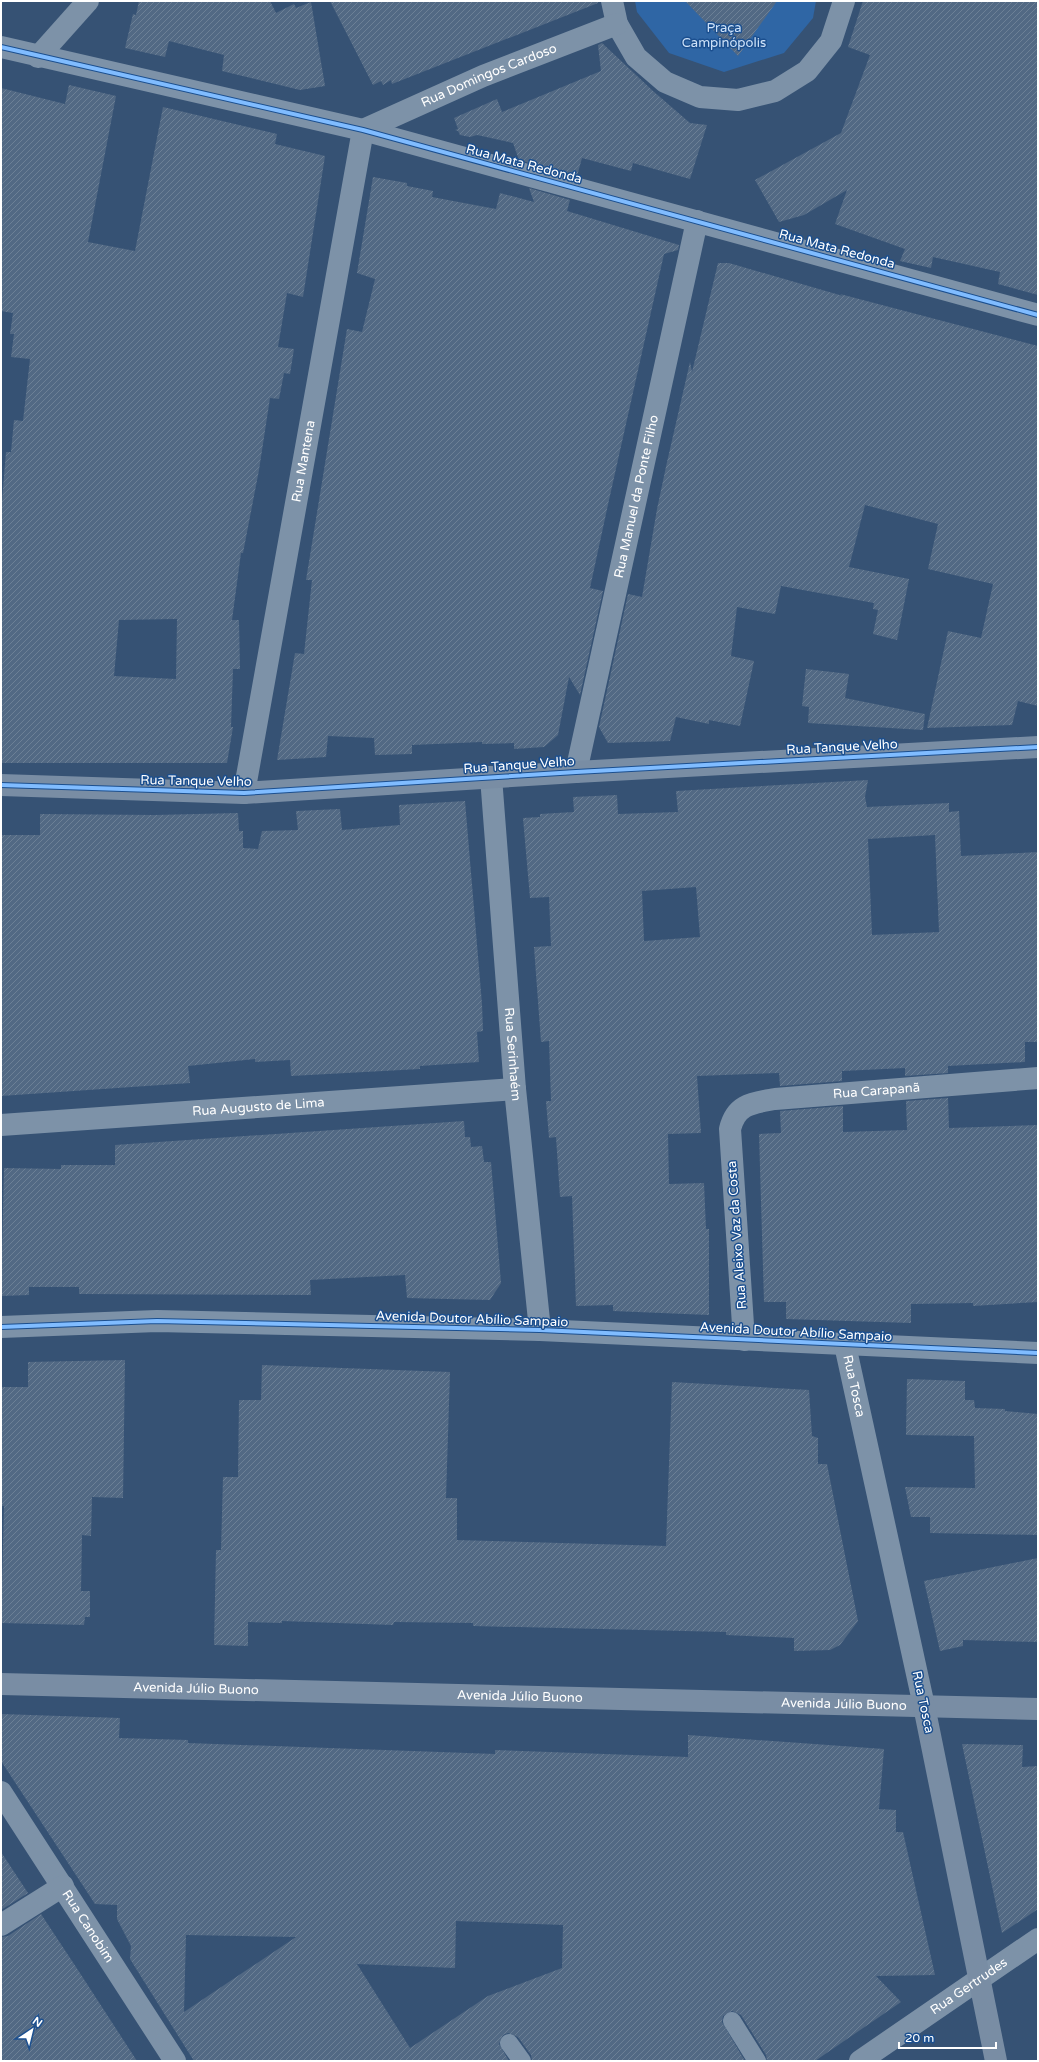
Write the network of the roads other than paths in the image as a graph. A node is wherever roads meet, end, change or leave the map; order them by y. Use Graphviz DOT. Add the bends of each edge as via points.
graph roads {
  1 [pos="88,1"];
  2 [pos="612,1"];
  3 [pos="844,1"];
  4 [pos="617,24"];
  5 [pos="1,48"];
  6 [pos="38,57"];
  7 [pos="363,130"];
  8 [pos="697,221"];
  9 [pos="1038,315"];
  10 [pos="1038,747"];
  11 [pos="576,772"];
  12 [pos="491,777"];
  13 [pos="1,785"];
  14 [pos="244,793"];
  15 [pos="1038,1078"];
  16 [pos="515,1089"];
  17 [pos="1,1125"];
  18 [pos="730,1129"];
  19 [pos="1,1327"];
  20 [pos="540,1330"];
  21 [pos="744,1340"];
  22 [pos="845,1345"];
  23 [pos="1038,1353"];
  24 [pos="1,1684"];
  25 [pos="924,1706"];
  26 [pos="1038,1709"];
  27 [pos="1,1792"];
  28 [pos="63,1886"];
  29 [pos="1,1925"];
  30 [pos="1038,1939"];
  31 [pos="979,1980"];
  32 [pos="732,2021"];
  33 [pos="509,2043"];
  34 [pos="172,2060"];
  35 [pos="522,2061"];
  36 [pos="757,2061"];
  37 [pos="860,2061"];
  38 [pos="996,2061"];
  1 -- 6 [label="street"];
  2 -- 4 [label="street"];
  3 -- 4 [label="street" via="831,41 807,71 775,91 738,100 700,97 665,82 636,57"];
  4 -- 7 [label="street, Rua Domingos Cardoso" via="483,76"];
  5 -- 6 [label="street, Rua Mata Redonda"];
  6 -- 7 [label="street, Rua Mata Redonda"];
  7 -- 8 [label="street, Rua Mata Redonda"];
  7 -- 14 [label="street, Rua Mantena"];
  8 -- 9 [label="street, Rua Mata Redonda"];
  8 -- 11 [label="street, Rua Manuel da Ponte Filho"];
  10 -- 11 [label="street, Rua Tanque Velho"];
  11 -- 12 [label="street, Rua Tanque Velho"];
  12 -- 14 [label="street, Rua Tanque Velho"];
  12 -- 16 [label="street, Rua Serinhaém"];
  13 -- 14 [label="street, Rua Tanque Velho"];
  15 -- 18 [label="street, Rua Carapanã" via="769,1100 750,1104 739,1110 732,1119"];
  16 -- 17 [label="street, Rua Augusto de Lima"];
  16 -- 20 [label="street, Rua Serinhaém"];
  18 -- 21 [label="street, Rua Aleixo Vaz da Costa"];
  19 -- 20 [label="street, Avenida Doutor Abílio Sampaio" via="157,1321"];
  20 -- 21 [label="street, Avenida Doutor Abílio Sampaio"];
  21 -- 22 [label="street, Avenida Doutor Abílio Sampaio"];
  22 -- 23 [label="street, Avenida Doutor Abílio Sampaio"];
  22 -- 25 [label="street, Rua Tosca"];
  24 -- 25 [label="street, Avenida Júlio Buono"];
  25 -- 26 [label="street, Avenida Júlio Buono"];
  25 -- 31 [label="street, Rua Tosca"];
  27 -- 28 [label="street, Rua Canobim"];
  28 -- 29 [label="street"];
  28 -- 34 [label="street, Rua Canobim"];
  30 -- 31 [label="street, Rua Gertrudes"];
  31 -- 37 [label="street, Rua Gertrudes"];
  31 -- 38 [label="street, Rua Tosca"];
  32 -- 36 [label="lane"];
  33 -- 35 [label="lane"];
}
